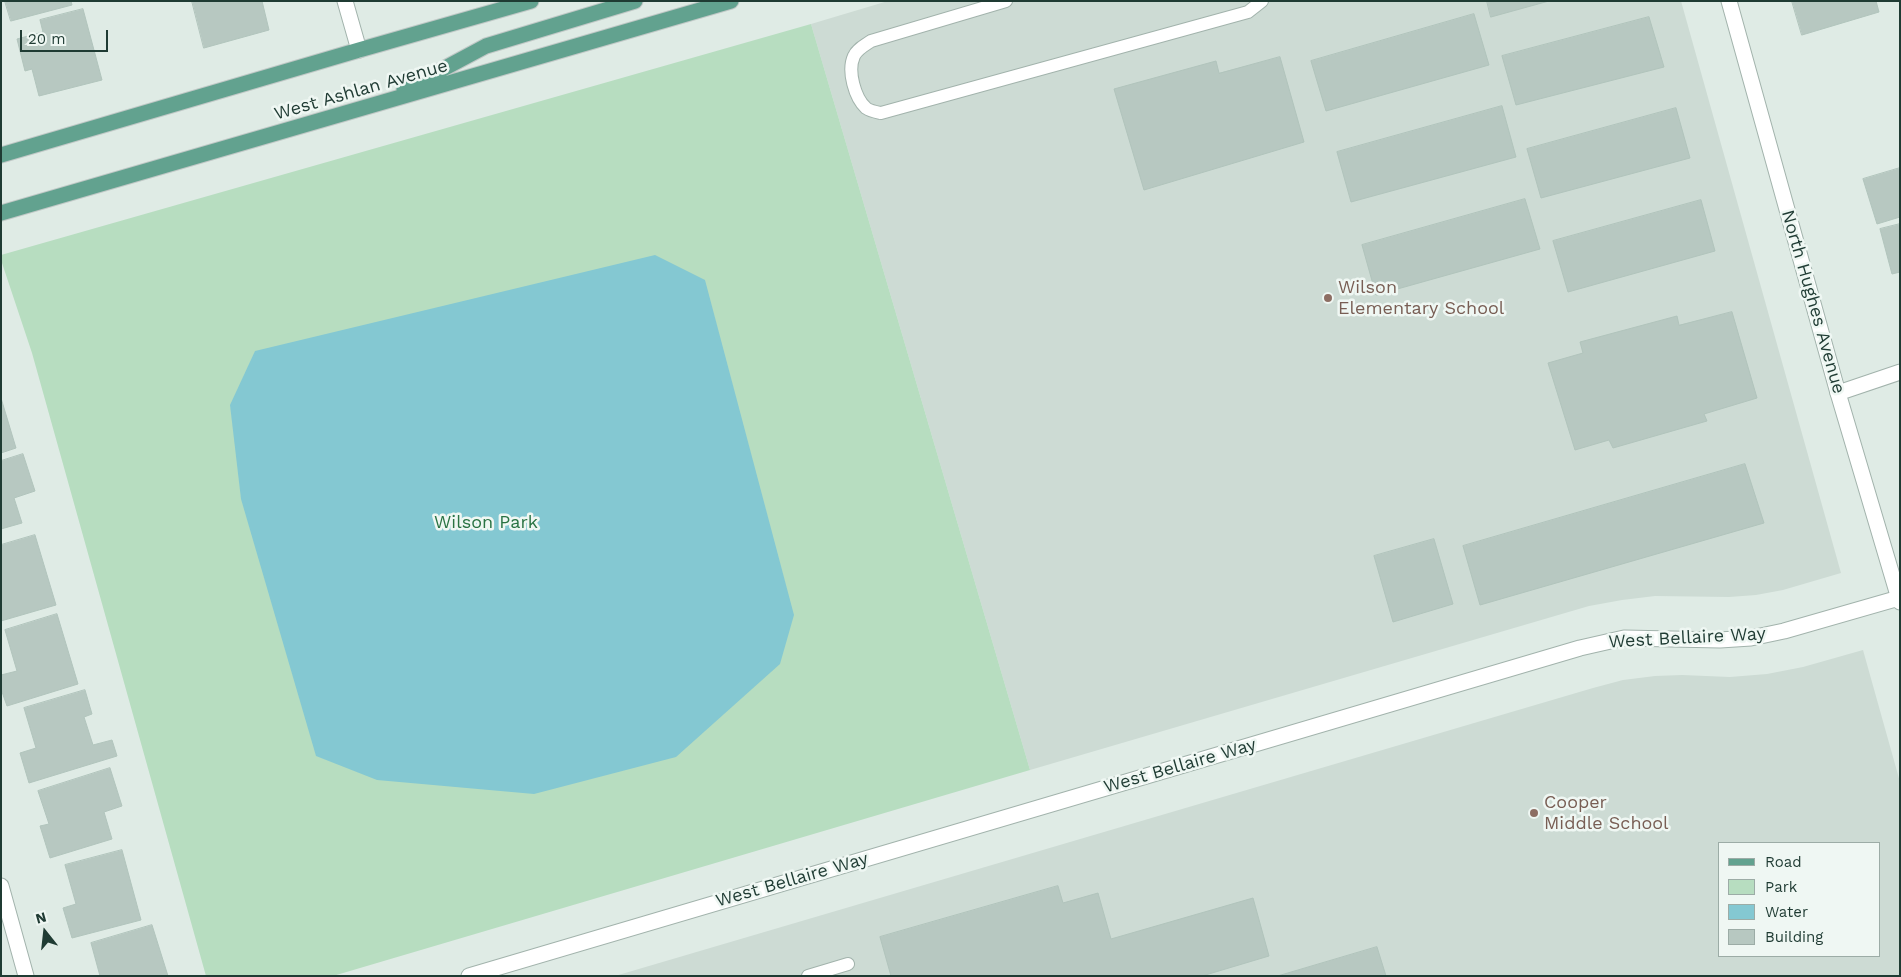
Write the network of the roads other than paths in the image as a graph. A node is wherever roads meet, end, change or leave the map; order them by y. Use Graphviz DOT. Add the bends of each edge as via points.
graph roads {
  1 [pos="346,1"];
  2 [pos="532,1"];
  3 [pos="635,1"];
  4 [pos="731,1"];
  5 [pos="1006,1"];
  6 [pos="1262,1"];
  7 [pos="1729,1"];
  8 [pos="359,50"];
  9 [pos="376,105"];
  10 [pos="1,155"];
  11 [pos="1,213"];
  12 [pos="1900,372"];
  13 [pos="1838,393"];
  14 [pos="1899,600"];
  15 [pos="1,886"];
  16 [pos="848,964"];
  17 [pos="26,976"];
  18 [pos="469,976"];
  19 [pos="808,976"];
  1 -- 8 [label="street"];
  2 -- 8 [label="main road"];
  3 -- 9 [label="main road" via="486,46"];
  4 -- 9 [label="main road, West Ashlan Avenue"];
  5 -- 6 [label="lane" via="871,41 860,48 853,57 851,70 858,98 867,110 881,113 1248,12"];
  7 -- 13 [label="street, North Hughes Avenue"];
  8 -- 10 [label="main road"];
  9 -- 11 [label="main road, West Ashlan Avenue"];
  12 -- 13 [label="street"];
  13 -- 14 [label="street, North Hughes Avenue"];
  14 -- 18 [label="street, West Bellaire Way" via="1751,638 1624,638 1580,648"];
  15 -- 17 [label="street"];
  16 -- 19 [label="lane"];
}
